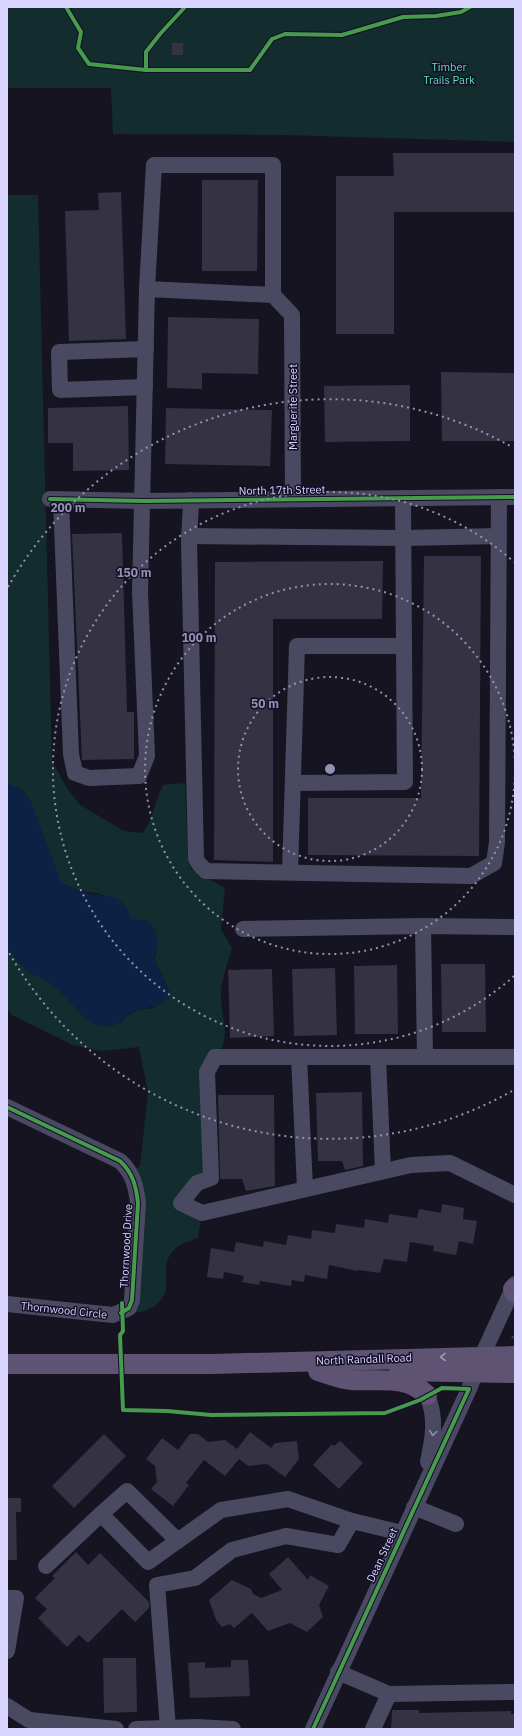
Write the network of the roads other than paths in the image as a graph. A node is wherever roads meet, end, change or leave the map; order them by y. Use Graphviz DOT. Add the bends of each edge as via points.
graph roads {
  1 [pos="147,289"];
  2 [pos="273,294"];
  3 [pos="146,349"];
  4 [pos="145,387"];
  5 [pos="499,497"];
  6 [pos="515,497"];
  7 [pos="403,498"];
  8 [pos="293,499"];
  9 [pos="191,500"];
  10 [pos="143,501"];
  11 [pos="189,536"];
  12 [pos="498,536"];
  13 [pos="403,538"];
  14 [pos="404,646"];
  15 [pos="293,783"];
  16 [pos="290,872"];
  17 [pos="423,926"];
  18 [pos="515,927"];
  19 [pos="243,929"];
  20 [pos="299,1057"];
  21 [pos="378,1057"];
  22 [pos="425,1057"];
  23 [pos="515,1057"];
  24 [pos="7,1107"];
  25 [pos="383,1172"];
  26 [pos="305,1189"];
  27 [pos="515,1195"];
  28 [pos="514,1289"];
  29 [pos="7,1304"];
  30 [pos="122,1313"];
  31 [pos="514,1347"];
  32 [pos="7,1364"];
  33 [pos="213,1364"];
  34 [pos="479,1364"];
  35 [pos="318,1371"];
  36 [pos="515,1373"];
  37 [pos="427,1395"];
  38 [pos="415,1504"];
  39 [pos="101,1514"];
  40 [pos="352,1521"];
  41 [pos="456,1524"];
  42 [pos="402,1533"];
  43 [pos="178,1541"];
  44 [pos="148,1562"];
  45 [pos="46,1566"];
  46 [pos="157,1585"];
  47 [pos="7,1598"];
  48 [pos="7,1650"];
  49 [pos="338,1672"];
  50 [pos="515,1692"];
  51 [pos="389,1694"];
  52 [pos="7,1706"];
  53 [pos="168,1728"];
  54 [pos="116,1729"];
  55 [pos="136,1729"];
  56 [pos="233,1729"];
  57 [pos="312,1729"];
  58 [pos="373,1729"];
  1 -- 2 [label="street"];
  1 -- 2 [label="street" via="154,165 273,165"];
  1 -- 3 [label="street"];
  2 -- 8 [label="street, Marguerite Street" via="292,315"];
  3 -- 4 [label="street"];
  3 -- 4 [label="street" via="59,352 60,390"];
  4 -- 10 [label="street"];
  5 -- 6 [label="street, North 17th Street"];
  5 -- 7 [label="street, North 17th Street"];
  5 -- 12 [label="street"];
  7 -- 8 [label="street, North 17th Street"];
  7 -- 13 [label="street"];
  8 -- 9 [label="street, North 17th Street"];
  9 -- 10 [label="street, North 17th Street"];
  9 -- 11 [label="street"];
  10 -- 10 [label="street, North 17th Street" via="55,499 71,754 76,773 89,778 139,776 147,756 140,592"];
  11 -- 13 [label="street"];
  11 -- 16 [label="street" via="196,859 206,871"];
  12 -- 13 [label="street"];
  12 -- 16 [label="street" via="497,842 494,863 471,876"];
  13 -- 14 [label="street"];
  14 -- 15 [label="street" via="296,646"];
  14 -- 15 [label="street" via="405,782"];
  15 -- 16 [label="street"];
  17 -- 18 [label="street"];
  17 -- 19 [label="street"];
  17 -- 22 [label="street"];
  20 -- 21 [label="street"];
  20 -- 26 [label="street"];
  20 -- 26 [label="street" via="215,1058 207,1072 211,1178 197,1183 181,1203 202,1213"];
  21 -- 22 [label="street"];
  21 -- 25 [label="street"];
  22 -- 23 [label="street"];
  24 -- 30 [label="street, Thornwood Drive" via="120,1161 131,1175 138,1203 132,1300 129,1308"];
  25 -- 26 [label="street"];
  25 -- 27 [label="street" via="411,1165 450,1163"];
  28 -- 34 [label="street, Dean Street"];
  29 -- 30 [label="street, Thornwood Circle" via="113,1315"];
  31 -- 34 [label="main road, North Randall Road"];
  32 -- 33 [label="main road, North Randall Road"];
  34 -- 33 [label="main road, North Randall Road, one-way"];
  33 -- 35 [label="main road, North Randall Road"];
  34 -- 35 [label="main road, North Randall Road"];
  34 -- 36 [label="main road, North Randall Road"];
  34 -- 38 [label="street, Dean Street"];
  35 -- 37 [label="main road, North Randall Road" via="348,1379 411,1383"];
  37 -- 38 [label="street, Dean Street, one-way" via="435,1428 428,1466"];
  38 -- 41 [label="street"];
  38 -- 42 [label="street, Dean Street"];
  39 -- 43 [label="street" via="127,1491"];
  39 -- 44 [label="street"];
  39 -- 45 [label="street"];
  40 -- 42 [label="street"];
  40 -- 43 [label="street" via="288,1499 220,1510"];
  40 -- 46 [label="street" via="338,1545 286,1536 232,1550 195,1578"];
  42 -- 49 [label="street, Dean Street"];
  43 -- 44 [label="street"];
  44 -- 46 [label="street"];
  46 -- 53 [label="street"];
  47 -- 48 [label="street" via="16,1598"];
  49 -- 51 [label="street"];
  49 -- 57 [label="street, Dean Street"];
  50 -- 51 [label="street"];
  51 -- 58 [label="street"];
  52 -- 54 [label="street" via="29,1720"];
  53 -- 55 [label="street"];
  53 -- 56 [label="street"];
}
